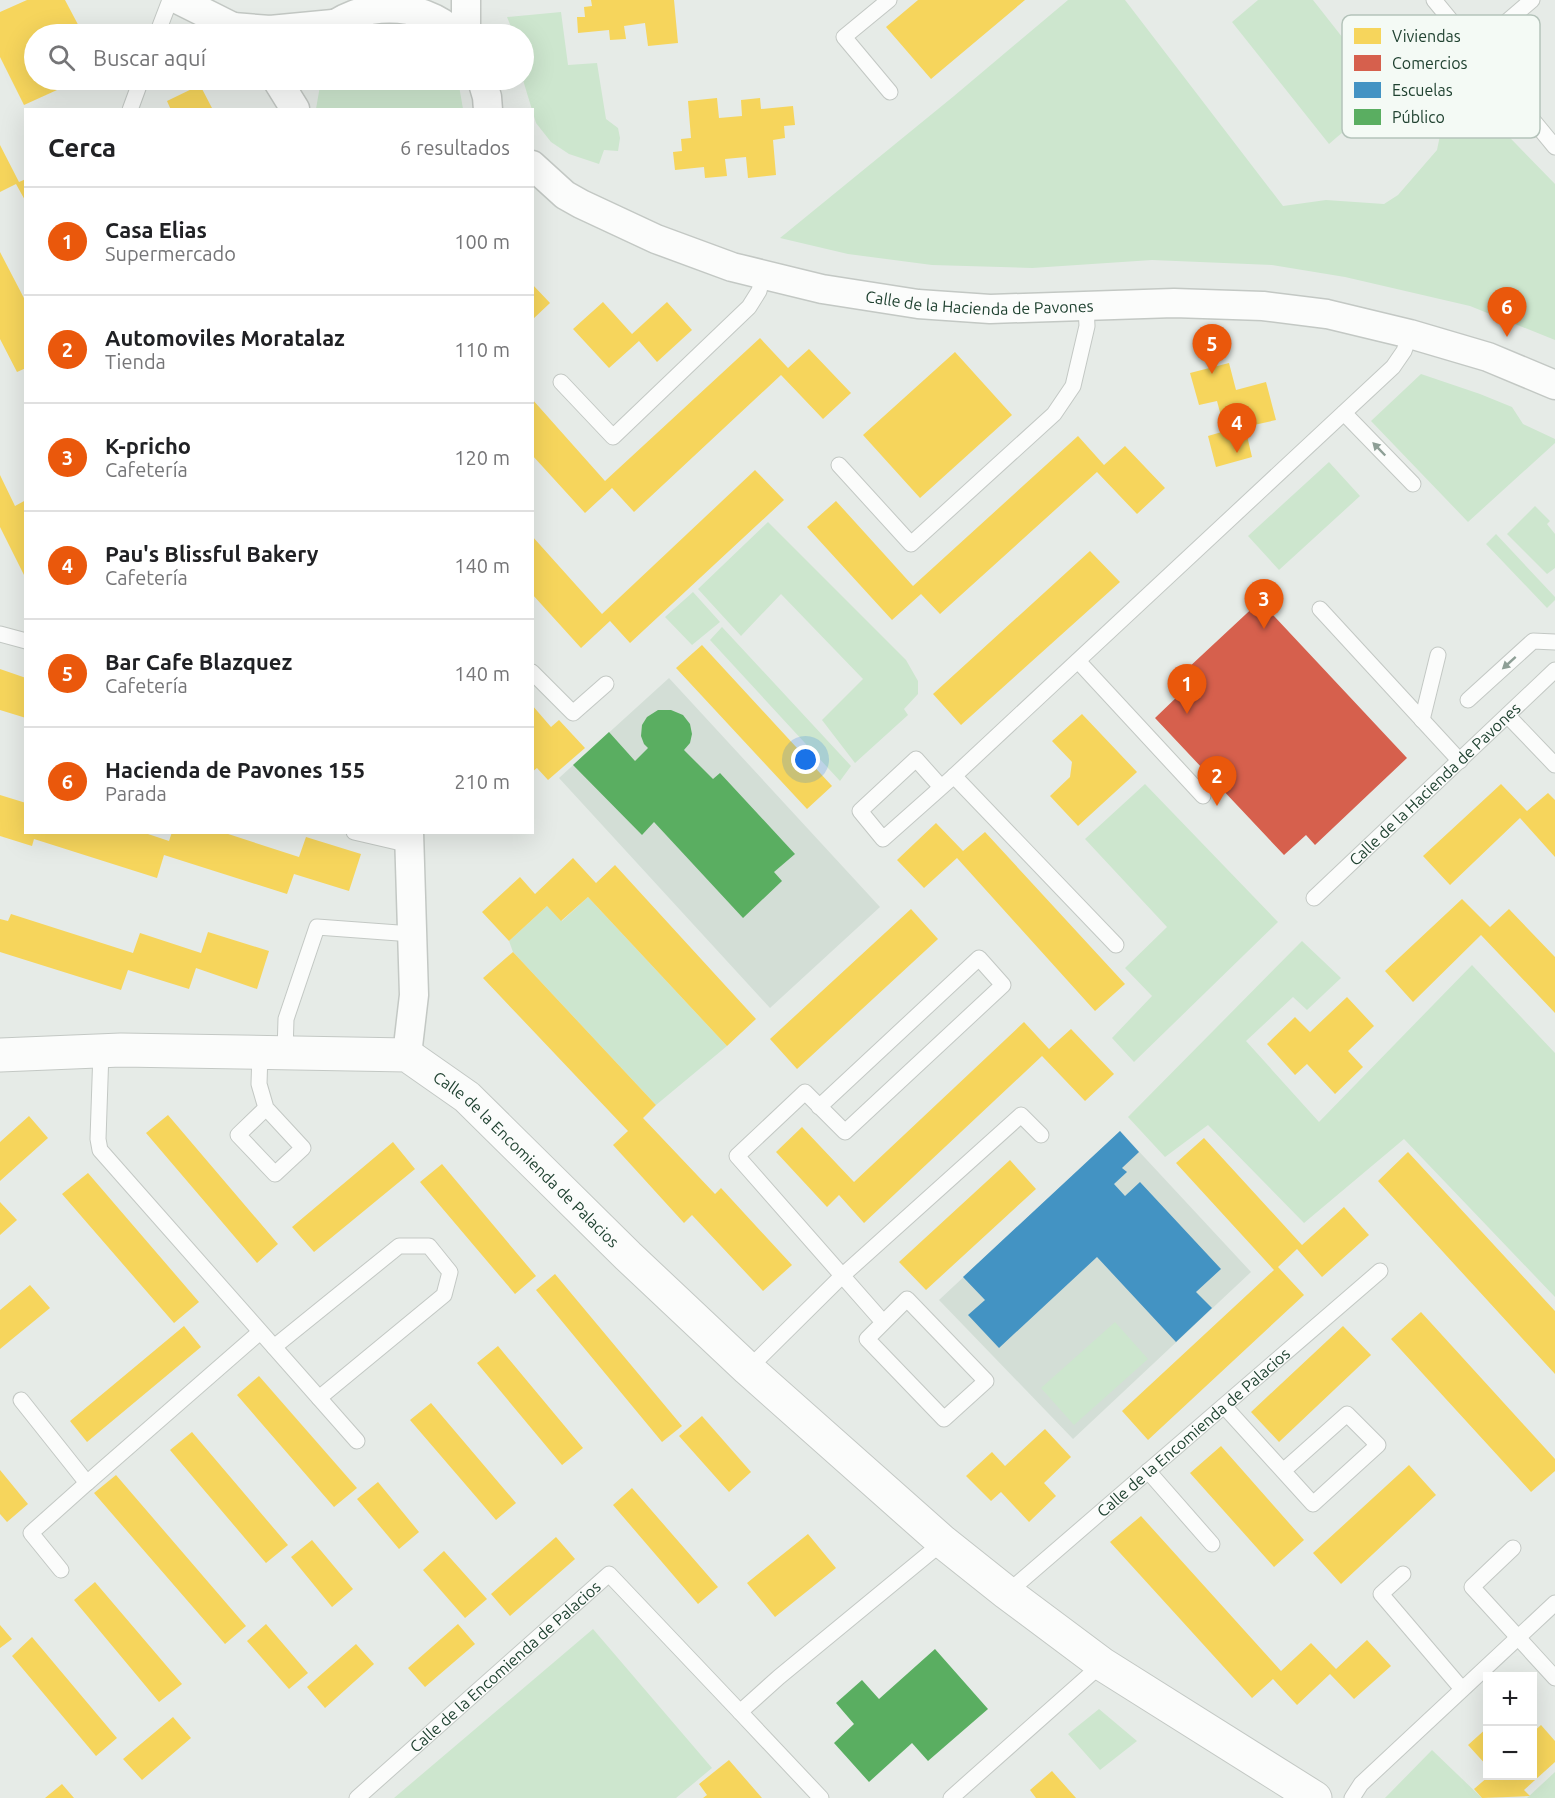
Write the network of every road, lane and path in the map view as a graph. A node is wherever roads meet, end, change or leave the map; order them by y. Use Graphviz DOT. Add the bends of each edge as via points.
graph roads {
  1 [pos="170,0"];
  2 [pos="179,0"];
  3 [pos="466,0"];
  4 [pos="889,0"];
  5 [pos="1434,0"];
  6 [pos="1532,0"];
  7 [pos="395,3"];
  8 [pos="1447,15"];
  9 [pos="1515,15"];
  10 [pos="161,24"];
  11 [pos="224,24"];
  12 [pos="337,24"];
  13 [pos="443,24"];
  14 [pos="466,24"];
  15 [pos="137,90"];
  16 [pos="284,90"];
  17 [pos="297,90"];
  18 [pos="485,90"];
  19 [pos="890,92"];
  20 [pos="131,108"];
  21 [pos="295,108"];
  22 [pos="296,108"];
  23 [pos="488,108"];
  24 [pos="1540,129"];
  25 [pos="1555,147"];
  26 [pos="534,167"];
  27 [pos="534,187"];
  28 [pos="565,195"];
  29 [pos="763,275"];
  30 [pos="1086,307"];
  31 [pos="1410,334"];
  32 [pos="561,382"];
  33 [pos="1555,385"];
  34 [pos="1344,413"];
  35 [pos="839,465"];
  36 [pos="1413,484"];
  37 [pos="1320,609"];
  38 [pos="0,634"];
  39 [pos="24,640"];
  40 [pos="1555,642"];
  41 [pos="1438,655"];
  42 [pos="1078,661"];
  43 [pos="1555,670"];
  44 [pos="534,674"];
  45 [pos="606,684"];
  46 [pos="1468,700"];
  47 [pos="1508,716"];
  48 [pos="1422,720"];
  49 [pos="1460,761"];
  50 [pos="1554,763"];
  51 [pos="954,776"];
  52 [pos="941,787"];
  53 [pos="1203,796"];
  54 [pos="370,834"];
  55 [pos="410,839"];
  56 [pos="1314,898"];
  57 [pos="412,934"];
  58 [pos="1116,945"];
  59 [pos="101,1051"];
  60 [pos="272,1052"];
  61 [pos="408,1054"];
  62 [pos="0,1055"];
  63 [pos="819,1107"];
  64 [pos="266,1108"];
  65 [pos="1041,1136"];
  66 [pos="1380,1271"];
  67 [pos="843,1275"];
  68 [pos="883,1322"];
  69 [pos="260,1332"];
  70 [pos="274,1347"];
  71 [pos="748,1369"];
  72 [pos="319,1398"];
  73 [pos="21,1400"];
  74 [pos="1224,1406"];
  75 [pos="357,1441"];
  76 [pos="1148,1471"];
  77 [pos="1283,1471"];
  78 [pos="87,1483"];
  79 [pos="943,1542"];
  80 [pos="1212,1544"];
  81 [pos="1513,1548"];
  82 [pos="61,1570"];
  83 [pos="1403,1574"];
  84 [pos="1007,1593"];
  85 [pos="1555,1603"];
  86 [pos="1518,1638"];
  87 [pos="1102,1664"];
  88 [pos="1555,1678"];
  89 [pos="1462,1689"];
  90 [pos="740,1712"];
  91 [pos="357,1798"];
  92 [pos="821,1798"];
  93 [pos="951,1798"];
  94 [pos="1315,1798"];
  95 [pos="1352,1798"];
  1 -- 10 [label="lane"];
  2 -- 11 [label="street"];
  3 -- 14 [label="street"];
  4 -- 19 [label="lane" via="844,37"];
  5 -- 8 [label="lane"];
  6 -- 9 [label="lane"];
  7 -- 12 [label="street"];
  7 -- 13 [label="street" via="433,16"];
  15 -- 20 [label="lane"];
  16 -- 21 [label="street"];
  17 -- 22 [label="street"];
  18 -- 23 [label="street"];
  24 -- 25 [label="lane"];
  26 -- 28 [label="street, Calle de la Hacienda de Pavones"];
  27 -- 28 [label="street, Calle de la Hacienda de Pavones"];
  28 -- 29 [label="street, Calle de la Hacienda de Pavones" via="656,239"];
  29 -- 30 [label="street, Calle de la Hacienda de Pavones" via="918,304 990,309"];
  29 -- 32 [label="lane" via="749,308 613,437"];
  30 -- 31 [label="street, Calle de la Hacienda de Pavones" via="1174,303 1263,306 1327,314"];
  30 -- 35 [label="lane" via="1087,326 1073,386 1054,414 911,544"];
  31 -- 33 [label="street, Calle de la Hacienda de Pavones" via="1488,357"];
  31 -- 34 [label="lane" via="1393,368"];
  36 -- 34 [label="lane, one-way"];
  34 -- 42 [label="lane"];
  37 -- 48 [label="lane"];
  38 -- 39 [label="lane"];
  40 -- 46 [label="lane, one-way" via="1533,641"];
  41 -- 48 [label="lane"];
  42 -- 51 [label="lane"];
  42 -- 53 [label="lane"];
  43 -- 47 [label="lane, Calle de la Hacienda de Pavones"];
  44 -- 45 [label="lane" via="573,713"];
  47 -- 49 [label="lane, Calle de la Hacienda de Pavones"];
  47 -- 50 [label="lane"];
  48 -- 49 [label="lane"];
  49 -- 56 [label="lane, Calle de la Hacienda de Pavones"];
  51 -- 52 [label="lane"];
  51 -- 58 [label="lane"];
  52 -- 52 [label="lane" via="916,759 860,811 883,839"];
  54 -- 55 [label="lane"];
  55 -- 57 [label="street"];
  57 -- 60 [label="lane" via="317,927"];
  57 -- 61 [label="street" via="414,995"];
  59 -- 60 [label="street"];
  59 -- 62 [label="street"];
  59 -- 69 [label="lane" via="100,1150"];
  60 -- 61 [label="street"];
  60 -- 64 [label="lane" via="259,1084"];
  61 -- 71 [label="street, Calle de la Encomienda de Palacios" via="467,1097"];
  63 -- 63 [label="lane" via="845,1132 1003,985 979,958"];
  63 -- 67 [label="lane" via="805,1092 737,1156"];
  65 -- 67 [label="lane" via="1021,1115"];
  66 -- 74 [label="lane, Calle de la Encomienda de Palacios"];
  67 -- 68 [label="lane"];
  67 -- 71 [label="lane"];
  68 -- 68 [label="lane" via="867,1339 944,1419 986,1381 907,1299"];
  69 -- 70 [label="lane"];
  69 -- 78 [label="lane"];
  70 -- 72 [label="lane"];
  70 -- 72 [label="lane" via="399,1246 429,1246 450,1272 444,1296"];
  71 -- 79 [label="street, Calle de la Encomienda de Palacios"];
  72 -- 75 [label="lane"];
  73 -- 78 [label="lane"];
  74 -- 76 [label="lane, Calle de la Encomienda de Palacios"];
  74 -- 77 [label="lane"];
  76 -- 80 [label="lane"];
  76 -- 84 [label="lane, Calle de la Encomienda de Palacios"];
  77 -- 77 [label="lane" via="1347,1414 1378,1445 1313,1504"];
  78 -- 82 [label="lane" via="31,1533"];
  79 -- 84 [label="street, Calle de la Encomienda de Palacios"];
  79 -- 90 [label="lane"];
  81 -- 86 [label="lane" via="1472,1587"];
  83 -- 89 [label="lane" via="1381,1594"];
  84 -- 87 [label="street, Calle de la Encomienda de Palacios"];
  85 -- 86 [label="lane"];
  86 -- 88 [label="lane"];
  86 -- 89 [label="lane"];
  87 -- 93 [label="lane"];
  87 -- 94 [label="street, Calle de la Encomienda de Palacios"];
  89 -- 95 [label="lane" via="1361,1784"];
  90 -- 91 [label="lane, Calle de la Encomienda de Palacios" via="609,1574"];
  90 -- 92 [label="lane"];
}
